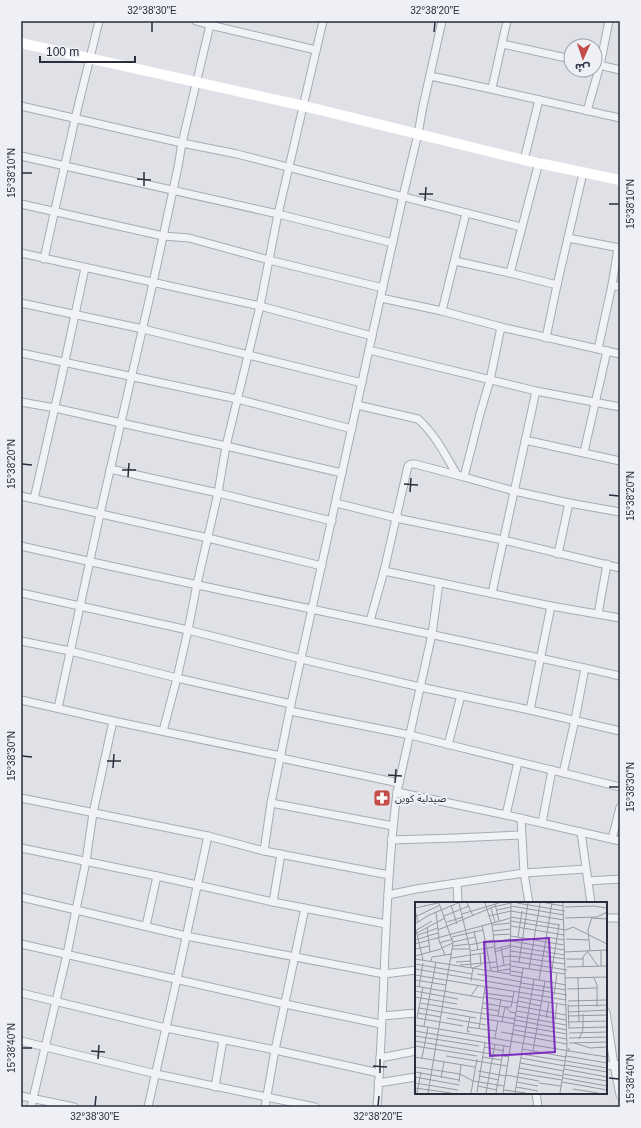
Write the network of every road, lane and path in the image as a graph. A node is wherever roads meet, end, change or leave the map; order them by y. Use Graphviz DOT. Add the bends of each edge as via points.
graph roads {
  1 [pos="99,21"];
  2 [pos="196,21"];
  3 [pos="323,21"];
  4 [pos="442,21"];
  5 [pos="507,21"];
  6 [pos="609,21"];
  7 [pos="210,25"];
  8 [pos="603,42"];
  9 [pos="21,43"];
  10 [pos="503,44"];
  11 [pos="316,50"];
  12 [pos="563,57"];
  13 [pos="91,58"];
  14 [pos="603,66"];
  15 [pos="620,70"];
  16 [pos="430,76"];
  17 [pos="594,78"];
  18 [pos="197,82"];
  19 [pos="492,88"];
  20 [pos="539,100"];
  21 [pos="21,106"];
  22 [pos="304,106"];
  23 [pos="587,111"];
  24 [pos="620,118"];
  25 [pos="75,119"];
  26 [pos="418,134"];
  27 [pos="182,143"];
  28 [pos="21,156"];
  29 [pos="524,160"];
  30 [pos="538,162"];
  31 [pos="65,166"];
  32 [pos="289,168"];
  33 [pos="584,173"];
  34 [pos="620,180"];
  35 [pos="174,190"];
  36 [pos="403,196"];
  37 [pos="21,204"];
  38 [pos="55,212"];
  39 [pos="466,213"];
  40 [pos="278,214"];
  41 [pos="521,228"];
  42 [pos="164,236"];
  43 [pos="568,238"];
  44 [pos="393,243"];
  45 [pos="619,248"];
  46 [pos="21,254"];
  47 [pos="44,259"];
  48 [pos="268,260"];
  49 [pos="454,261"];
  50 [pos="84,268"];
  51 [pos="510,273"];
  52 [pos="153,283"];
  53 [pos="558,285"];
  54 [pos="612,285"];
  55 [pos="620,287"];
  56 [pos="383,288"];
  57 [pos="381,298"];
  58 [pos="21,303"];
  59 [pos="260,306"];
  60 [pos="442,311"];
  61 [pos="75,315"];
  62 [pos="501,327"];
  63 [pos="142,329"];
  64 [pos="372,336"];
  65 [pos="546,338"];
  66 [pos="598,349"];
  67 [pos="369,350"];
  68 [pos="607,351"];
  69 [pos="21,353"];
  70 [pos="620,354"];
  71 [pos="249,355"];
  72 [pos="64,363"];
  73 [pos="132,376"];
  74 [pos="490,380"];
  75 [pos="362,383"];
  76 [pos="536,391"];
  77 [pos="237,399"];
  78 [pos="595,401"];
  79 [pos="21,402"];
  80 [pos="357,405"];
  81 [pos="620,407"];
  82 [pos="55,408"];
  83 [pos="121,423"];
  84 [pos="352,429"];
  85 [pos="525,440"];
  86 [pos="226,446"];
  87 [pos="584,452"];
  88 [pos="620,461"];
  89 [pos="110,469"];
  90 [pos="342,473"];
  91 [pos="461,476"];
  92 [pos="514,491"];
  93 [pos="218,493"];
  94 [pos="21,496"];
  95 [pos="34,499"];
  96 [pos="336,503"];
  97 [pos="569,503"];
  98 [pos="620,511"];
  99 [pos="100,514"];
  100 [pos="396,518"];
  101 [pos="332,521"];
  102 [pos="208,538"];
  103 [pos="503,540"];
  104 [pos="21,546"];
  105 [pos="558,554"];
  106 [pos="90,562"];
  107 [pos="607,564"];
  108 [pos="322,566"];
  109 [pos="620,568"];
  110 [pos="384,571"];
  111 [pos="439,583"];
  112 [pos="197,584"];
  113 [pos="21,593"];
  114 [pos="492,593"];
  115 [pos="80,606"];
  116 [pos="551,606"];
  117 [pos="312,610"];
  118 [pos="598,614"];
  119 [pos="620,618"];
  120 [pos="370,621"];
  121 [pos="188,630"];
  122 [pos="432,634"];
  123 [pos="21,641"];
  124 [pos="70,652"];
  125 [pos="541,658"];
  126 [pos="301,660"];
  127 [pos="585,668"];
  128 [pos="620,676"];
  129 [pos="177,678"];
  130 [pos="420,687"];
  131 [pos="461,696"];
  132 [pos="21,700"];
  133 [pos="291,707"];
  134 [pos="58,708"];
  135 [pos="530,710"];
  136 [pos="575,720"];
  137 [pos="112,721"];
  138 [pos="163,731"];
  139 [pos="620,731"];
  140 [pos="410,735"];
  141 [pos="448,745"];
  142 [pos="281,757"];
  143 [pos="518,762"];
  144 [pos="552,770"];
  145 [pos="563,773"];
  146 [pos="399,783"];
  147 [pos="620,787"];
  148 [pos="397,792"];
  149 [pos="21,798"];
  150 [pos="271,803"];
  151 [pos="620,807"];
  152 [pos="93,813"];
  153 [pos="506,815"];
  154 [pos="521,818"];
  155 [pos="542,823"];
  156 [pos="392,826"];
  157 [pos="581,832"];
  158 [pos="521,835"];
  159 [pos="208,836"];
  160 [pos="391,840"];
  161 [pos="616,840"];
  162 [pos="21,848"];
  163 [pos="264,851"];
  164 [pos="281,854"];
  165 [pos="86,861"];
  166 [pos="586,870"];
  167 [pos="524,873"];
  168 [pos="389,875"];
  169 [pos="157,876"];
  170 [pos="620,879"];
  171 [pos="588,881"];
  172 [pos="457,883"];
  173 [pos="197,886"];
  174 [pos="388,895"];
  175 [pos="21,897"];
  176 [pos="273,902"];
  177 [pos="458,902"];
  178 [pos="529,902"];
  179 [pos="591,902"];
  180 [pos="305,908"];
  181 [pos="77,910"];
  182 [pos="607,918"];
  183 [pos="620,918"];
  184 [pos="386,924"];
  185 [pos="146,926"];
  186 [pos="186,936"];
  187 [pos="21,944"];
  188 [pos="67,954"];
  189 [pos="294,957"];
  190 [pos="415,970"];
  191 [pos="384,974"];
  192 [pos="177,979"];
  193 [pos="21,993"];
  194 [pos="56,1002"];
  195 [pos="285,1004"];
  196 [pos="415,1013"];
  197 [pos="607,1017"];
  198 [pos="381,1020"];
  199 [pos="166,1028"];
  200 [pos="223,1040"];
  201 [pos="21,1041"];
  202 [pos="45,1046"];
  203 [pos="275,1050"];
  204 [pos="415,1051"];
  205 [pos="380,1058"];
  206 [pos="617,1064"];
  207 [pos="607,1066"];
  208 [pos="379,1073"];
  209 [pos="156,1074"];
  210 [pos="415,1077"];
  211 [pos="378,1083"];
  212 [pos="215,1086"];
  213 [pos="536,1094"];
  214 [pos="620,1095"];
  215 [pos="21,1096"];
  216 [pos="267,1097"];
  217 [pos="33,1099"];
  218 [pos="31,1107"];
  219 [pos="74,1107"];
  220 [pos="148,1107"];
  221 [pos="265,1107"];
  222 [pos="315,1107"];
  223 [pos="376,1107"];
  224 [pos="538,1107"];
  1 -- 13 [label="street"];
  2 -- 7 [label="street"];
  3 -- 11 [label="street"];
  4 -- 16 [label="street"];
  5 -- 10 [label="street"];
  6 -- 8 [label="street"];
  7 -- 11 [label="street"];
  7 -- 18 [label="street"];
  9 -- 13 [label="street"];
  10 -- 12 [label="street"];
  10 -- 19 [label="street"];
  11 -- 22 [label="street"];
  13 -- 18 [label="street"];
  13 -- 25 [label="street"];
  14 -- 15 [label="street"];
  16 -- 19 [label="street"];
  16 -- 26 [label="street"];
  17 -- 23 [label="street"];
  18 -- 22 [label="street"];
  18 -- 27 [label="street"];
  19 -- 20 [label="street"];
  20 -- 23 [label="street"];
  20 -- 29 [label="street"];
  21 -- 25 [label="street"];
  22 -- 26 [label="street"];
  22 -- 32 [label="street"];
  23 -- 24 [label="street"];
  25 -- 27 [label="street"];
  25 -- 31 [label="street"];
  26 -- 29 [label="street"];
  26 -- 36 [label="street"];
  27 -- 32 [label="street"];
  27 -- 35 [label="street"];
  28 -- 31 [label="street"];
  29 -- 30 [label="street"];
  30 -- 33 [label="street"];
  30 -- 41 [label="street"];
  31 -- 35 [label="street"];
  31 -- 38 [label="street"];
  32 -- 36 [label="street"];
  32 -- 40 [label="street"];
  33 -- 34 [label="street"];
  33 -- 43 [label="street"];
  35 -- 40 [label="street"];
  35 -- 42 [label="street"];
  36 -- 39 [label="street"];
  36 -- 44 [label="street"];
  37 -- 38 [label="street"];
  38 -- 42 [label="street"];
  38 -- 47 [label="street"];
  39 -- 41 [label="street"];
  39 -- 49 [label="street"];
  40 -- 44 [label="street"];
  40 -- 48 [label="street"];
  41 -- 51 [label="street"];
  42 -- 48 [label="street" via="189,238"];
  42 -- 52 [label="street"];
  43 -- 45 [label="street"];
  43 -- 53 [label="street"];
  44 -- 56 [label="street"];
  45 -- 54 [label="street"];
  46 -- 47 [label="street"];
  47 -- 50 [label="street"];
  48 -- 56 [label="street"];
  48 -- 59 [label="street"];
  49 -- 51 [label="street"];
  49 -- 60 [label="street"];
  50 -- 52 [label="street"];
  50 -- 61 [label="street"];
  51 -- 53 [label="street"];
  52 -- 59 [label="street"];
  52 -- 63 [label="street"];
  53 -- 65 [label="street"];
  54 -- 55 [label="street"];
  54 -- 66 [label="street"];
  56 -- 57 [label="street"];
  57 -- 60 [label="street"];
  57 -- 64 [label="street"];
  58 -- 61 [label="street"];
  59 -- 64 [label="street"];
  59 -- 71 [label="street"];
  60 -- 62 [label="street"];
  61 -- 63 [label="street"];
  61 -- 72 [label="street"];
  62 -- 65 [label="street"];
  62 -- 74 [label="street"];
  63 -- 71 [label="street"];
  63 -- 73 [label="street"];
  64 -- 67 [label="street"];
  65 -- 66 [label="street"];
  66 -- 68 [label="street"];
  67 -- 74 [label="street"];
  67 -- 75 [label="street"];
  68 -- 70 [label="street"];
  68 -- 78 [label="street"];
  69 -- 72 [label="street"];
  71 -- 75 [label="street"];
  71 -- 77 [label="street"];
  72 -- 73 [label="street"];
  72 -- 82 [label="street"];
  73 -- 77 [label="street"];
  73 -- 83 [label="street"];
  74 -- 76 [label="street"];
  74 -- 91 [label="street"];
  75 -- 80 [label="street"];
  76 -- 78 [label="street"];
  76 -- 85 [label="street"];
  77 -- 84 [label="street"];
  77 -- 86 [label="street"];
  78 -- 81 [label="street"];
  78 -- 87 [label="street"];
  79 -- 82 [label="street"];
  80 -- 84 [label="street"];
  80 -- 91 [label="street" via="418,419"];
  82 -- 83 [label="street"];
  82 -- 95 [label="street"];
  83 -- 86 [label="street"];
  83 -- 89 [label="street"];
  84 -- 90 [label="street"];
  85 -- 87 [label="street"];
  85 -- 92 [label="street"];
  86 -- 90 [label="street"];
  86 -- 93 [label="street"];
  87 -- 88 [label="street"];
  89 -- 93 [label="street"];
  89 -- 99 [label="street"];
  90 -- 96 [label="street"];
  91 -- 92 [label="street"];
  91 -- 100 [label="street" via="411,464 408,466"];
  92 -- 97 [label="street"];
  92 -- 103 [label="street"];
  93 -- 101 [label="street"];
  93 -- 102 [label="street"];
  94 -- 95 [label="street"];
  95 -- 99 [label="street"];
  96 -- 100 [label="street"];
  96 -- 101 [label="street"];
  97 -- 98 [label="street"];
  97 -- 105 [label="street"];
  99 -- 102 [label="street"];
  99 -- 106 [label="street"];
  100 -- 103 [label="street"];
  100 -- 110 [label="street"];
  101 -- 108 [label="street"];
  102 -- 108 [label="street"];
  102 -- 112 [label="street"];
  103 -- 105 [label="street"];
  103 -- 114 [label="street"];
  104 -- 106 [label="street"];
  105 -- 107 [label="street"];
  106 -- 112 [label="street"];
  106 -- 115 [label="street"];
  107 -- 109 [label="street"];
  107 -- 118 [label="street"];
  108 -- 117 [label="street"];
  110 -- 111 [label="street"];
  110 -- 120 [label="street"];
  111 -- 114 [label="street"];
  111 -- 122 [label="street"];
  112 -- 117 [label="street"];
  112 -- 121 [label="street"];
  113 -- 115 [label="street"];
  114 -- 116 [label="street"];
  115 -- 121 [label="street"];
  115 -- 124 [label="street"];
  116 -- 118 [label="street"];
  116 -- 125 [label="street"];
  117 -- 120 [label="street"];
  117 -- 126 [label="street"];
  118 -- 119 [label="street"];
  120 -- 122 [label="street"];
  121 -- 126 [label="street"];
  121 -- 129 [label="street"];
  122 -- 125 [label="street"];
  122 -- 130 [label="street"];
  123 -- 124 [label="street"];
  124 -- 129 [label="street"];
  124 -- 134 [label="street"];
  125 -- 127 [label="street"];
  125 -- 135 [label="street"];
  126 -- 130 [label="street"];
  126 -- 133 [label="street"];
  127 -- 128 [label="street"];
  127 -- 136 [label="street"];
  129 -- 133 [label="street"];
  129 -- 138 [label="street"];
  130 -- 131 [label="street"];
  130 -- 140 [label="street"];
  131 -- 135 [label="street"];
  131 -- 141 [label="street"];
  132 -- 134 [label="street"];
  133 -- 140 [label="street"];
  133 -- 142 [label="street"];
  134 -- 137 [label="street"];
  135 -- 136 [label="street"];
  136 -- 139 [label="street"];
  136 -- 145 [label="street"];
  137 -- 138 [label="street"];
  137 -- 152 [label="street"];
  138 -- 142 [label="street"];
  140 -- 141 [label="street"];
  140 -- 146 [label="street"];
  141 -- 143 [label="street"];
  142 -- 146 [label="street"];
  142 -- 150 [label="street"];
  143 -- 144 [label="street"];
  143 -- 153 [label="street"];
  144 -- 145 [label="street"];
  144 -- 155 [label="street"];
  145 -- 147 [label="street"];
  146 -- 148 [label="street"];
  148 -- 153 [label="street"];
  148 -- 156 [label="street"];
  149 -- 152 [label="street"];
  150 -- 156 [label="street"];
  150 -- 163 [label="street"];
  151 -- 161 [label="street"];
  152 -- 159 [label="street"];
  152 -- 165 [label="street"];
  153 -- 154 [label="street"];
  154 -- 155 [label="street"];
  154 -- 158 [label="street"];
  155 -- 157 [label="street"];
  156 -- 160 [label="street"];
  157 -- 161 [label="street"];
  157 -- 166 [label="street"];
  158 -- 160 [label="street"];
  158 -- 167 [label="street"];
  159 -- 163 [label="street"];
  159 -- 173 [label="street"];
  160 -- 168 [label="street"];
  162 -- 165 [label="street"];
  163 -- 164 [label="street"];
  164 -- 168 [label="street"];
  164 -- 176 [label="street"];
  165 -- 169 [label="street"];
  165 -- 181 [label="street"];
  166 -- 167 [label="street"];
  166 -- 171 [label="street"];
  167 -- 172 [label="street"];
  167 -- 178 [label="street"];
  168 -- 174 [label="street"];
  169 -- 173 [label="street"];
  169 -- 185 [label="street"];
  170 -- 171 [label="street"];
  171 -- 179 [label="street"];
  172 -- 174 [label="street"];
  172 -- 177 [label="street"];
  173 -- 176 [label="street"];
  173 -- 186 [label="street"];
  174 -- 184 [label="street"];
  175 -- 181 [label="street"];
  176 -- 180 [label="street"];
  180 -- 184 [label="street"];
  180 -- 189 [label="street"];
  181 -- 185 [label="street"];
  181 -- 188 [label="street"];
  182 -- 183 [label="street"];
  184 -- 191 [label="street"];
  185 -- 186 [label="street"];
  186 -- 189 [label="street"];
  186 -- 192 [label="street"];
  187 -- 188 [label="street"];
  188 -- 192 [label="street"];
  188 -- 194 [label="street"];
  189 -- 191 [label="street"];
  189 -- 195 [label="street"];
  190 -- 191 [label="street"];
  191 -- 198 [label="street"];
  192 -- 195 [label="street"];
  192 -- 199 [label="street"];
  193 -- 194 [label="street"];
  194 -- 199 [label="street"];
  194 -- 202 [label="street"];
  195 -- 198 [label="street"];
  195 -- 203 [label="street"];
  196 -- 198 [label="street"];
  197 -- 206 [label="street"];
  198 -- 205 [label="street"];
  199 -- 200 [label="street"];
  199 -- 209 [label="street"];
  200 -- 203 [label="street"];
  200 -- 212 [label="street"];
  201 -- 202 [label="street"];
  202 -- 209 [label="street"];
  202 -- 217 [label="street"];
  203 -- 208 [label="street"];
  203 -- 216 [label="street"];
  204 -- 205 [label="street"];
  205 -- 208 [label="street"];
  206 -- 207 [label="street"];
  206 -- 214 [label="street"];
  208 -- 211 [label="street"];
  209 -- 212 [label="street"];
  209 -- 220 [label="street"];
  210 -- 211 [label="street"];
  211 -- 223 [label="street"];
  212 -- 216 [label="street"];
  213 -- 224 [label="street"];
  215 -- 217 [label="street"];
  216 -- 221 [label="street"];
  216 -- 222 [label="street"];
  217 -- 218 [label="street"];
  217 -- 219 [label="street"];
}
